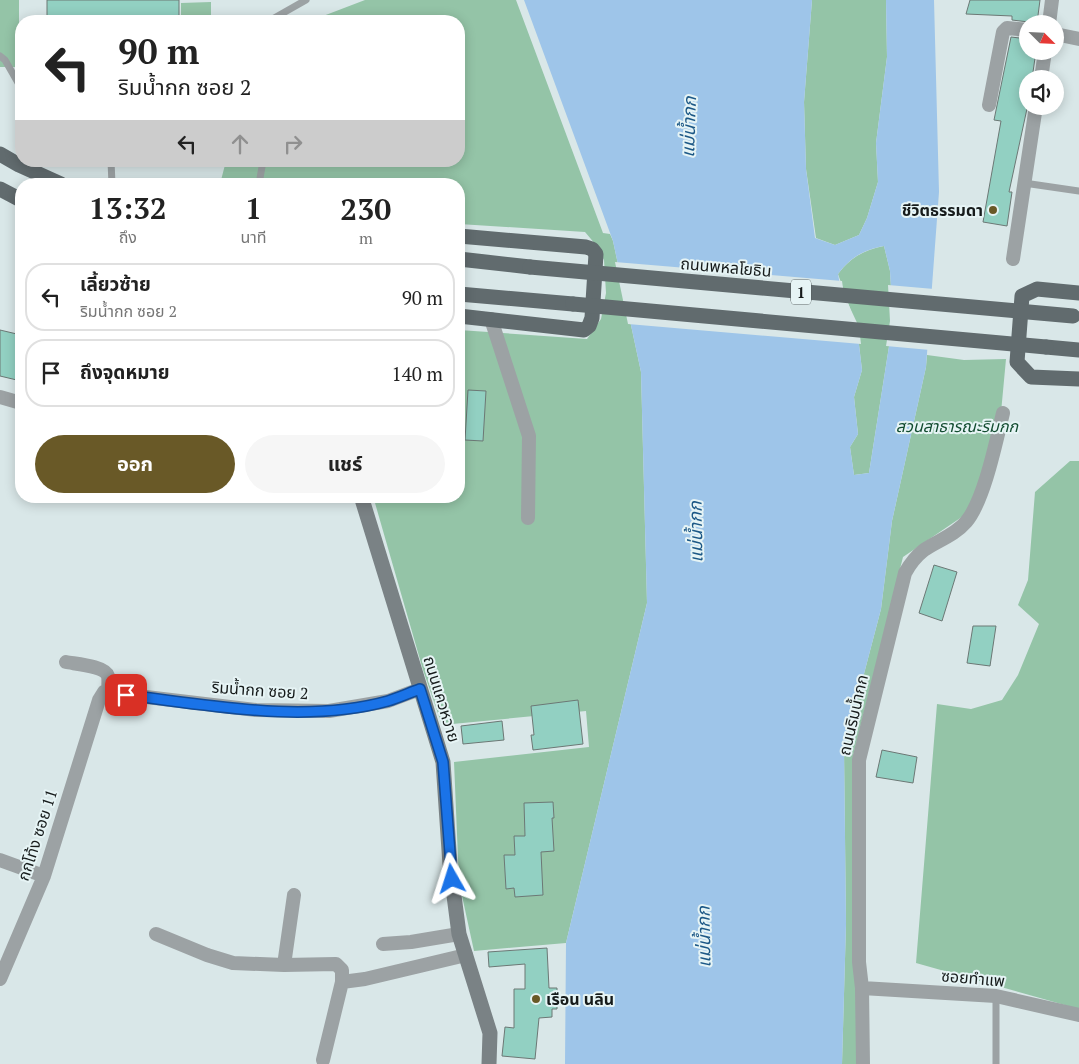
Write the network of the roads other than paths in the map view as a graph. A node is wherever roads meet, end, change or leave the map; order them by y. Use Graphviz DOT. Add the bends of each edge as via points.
graph roads {
  1 [pos="306,0"];
  2 [pos="1052,0"];
  3 [pos="280,15"];
  4 [pos="1050,15"];
  5 [pos="1019,29"];
  6 [pos="1064,36"];
  7 [pos="1079,39"];
  8 [pos="0,56"];
  9 [pos="15,78"];
  10 [pos="989,104"];
  11 [pos="1035,115"];
  12 [pos="0,154"];
  13 [pos="15,163"];
  14 [pos="23,167"];
  15 [pos="48,178"];
  16 [pos="1024,183"];
  17 [pos="0,189"];
  18 [pos="1079,191"];
  19 [pos="15,197"];
  20 [pos="465,237"];
  21 [pos="1013,259"];
  22 [pos="465,260"];
  23 [pos="1079,293"];
  24 [pos="465,295"];
  25 [pos="1076,316"];
  26 [pos="465,317"];
  27 [pos="491,319"];
  28 [pos="1079,350"];
  29 [pos="1079,379"];
  30 [pos="0,397"];
  31 [pos="15,401"];
  32 [pos="1003,414"];
  33 [pos="363,503"];
  34 [pos="528,518"];
  35 [pos="66,662"];
  36 [pos="420,689"];
  37 [pos="104,696"];
  38 [pos="0,860"];
  39 [pos="44,876"];
  40 [pos="294,895"];
  41 [pos="156,934"];
  42 [pos="459,934"];
  43 [pos="382,944"];
  44 [pos="466,955"];
  45 [pos="284,965"];
  46 [pos="0,979"];
  47 [pos="342,982"];
  48 [pos="862,988"];
  49 [pos="996,996"];
  50 [pos="1079,1015"];
  51 [pos="323,1060"];
  52 [pos="489,1064"];
  53 [pos="863,1064"];
  54 [pos="996,1064"];
  1 -- 3 [label="lane"];
  2 -- 4 [label="street"];
  5 -- 10 [label="street" via="1007,28 1003,32"];
  6 -- 7 [label="street"];
  8 -- 9 [label="lane"];
  11 -- 16 [label="street"];
  12 -- 13 [label="main road"];
  14 -- 15 [label="main road"];
  16 -- 18 [label="lane"];
  16 -- 21 [label="street"];
  17 -- 19 [label="main road"];
  20 -- 27 [label="main road" via="586,247 596,254 592,318 584,330"];
  22 -- 25 [label="main road, ถนนพหลโยธิน / 1, bridge"];
  23 -- 29 [label="main road" via="1038,289 1022,296 1017,362 1031,377"];
  24 -- 28 [label="main road, 1, bridge"];
  26 -- 27 [label="main road"];
  27 -- 34 [label="street" via="529,436"];
  30 -- 31 [label="street"];
  32 -- 48 [label="street, ถนนริมน้ำกก" via="975,508 966,523 914,559 905,574 891,629 859,760 859,962"];
  33 -- 36 [label="street, ถนนแควหวาย"];
  35 -- 37 [label="street" via="101,669 108,676"];
  36 -- 37 [label="street, ริมน้ำกก ซอย 2" via="388,701 329,711 256,710"];
  36 -- 42 [label="street, ถนนแควหวาย" via="443,762 450,865"];
  37 -- 39 [label="street, กกโท้ง ซอย 11"];
  38 -- 39 [label="street"];
  39 -- 46 [label="street, กกโท้ง ซอย 11"];
  40 -- 45 [label="street"];
  41 -- 45 [label="street" via="233,963"];
  42 -- 43 [label="street"];
  42 -- 44 [label="street, ถนนแควหวาย"];
  44 -- 47 [label="street"];
  44 -- 52 [label="street, ถนนแควหวาย" via="490,1033"];
  45 -- 47 [label="street" via="336,964 342,970"];
  47 -- 51 [label="street"];
  48 -- 49 [label="street, ซอยทำแพ"];
  48 -- 53 [label="street, ถนนริมน้ำกก"];
  49 -- 50 [label="street, ซอยทำแพ"];
  49 -- 54 [label="lane"];
}
